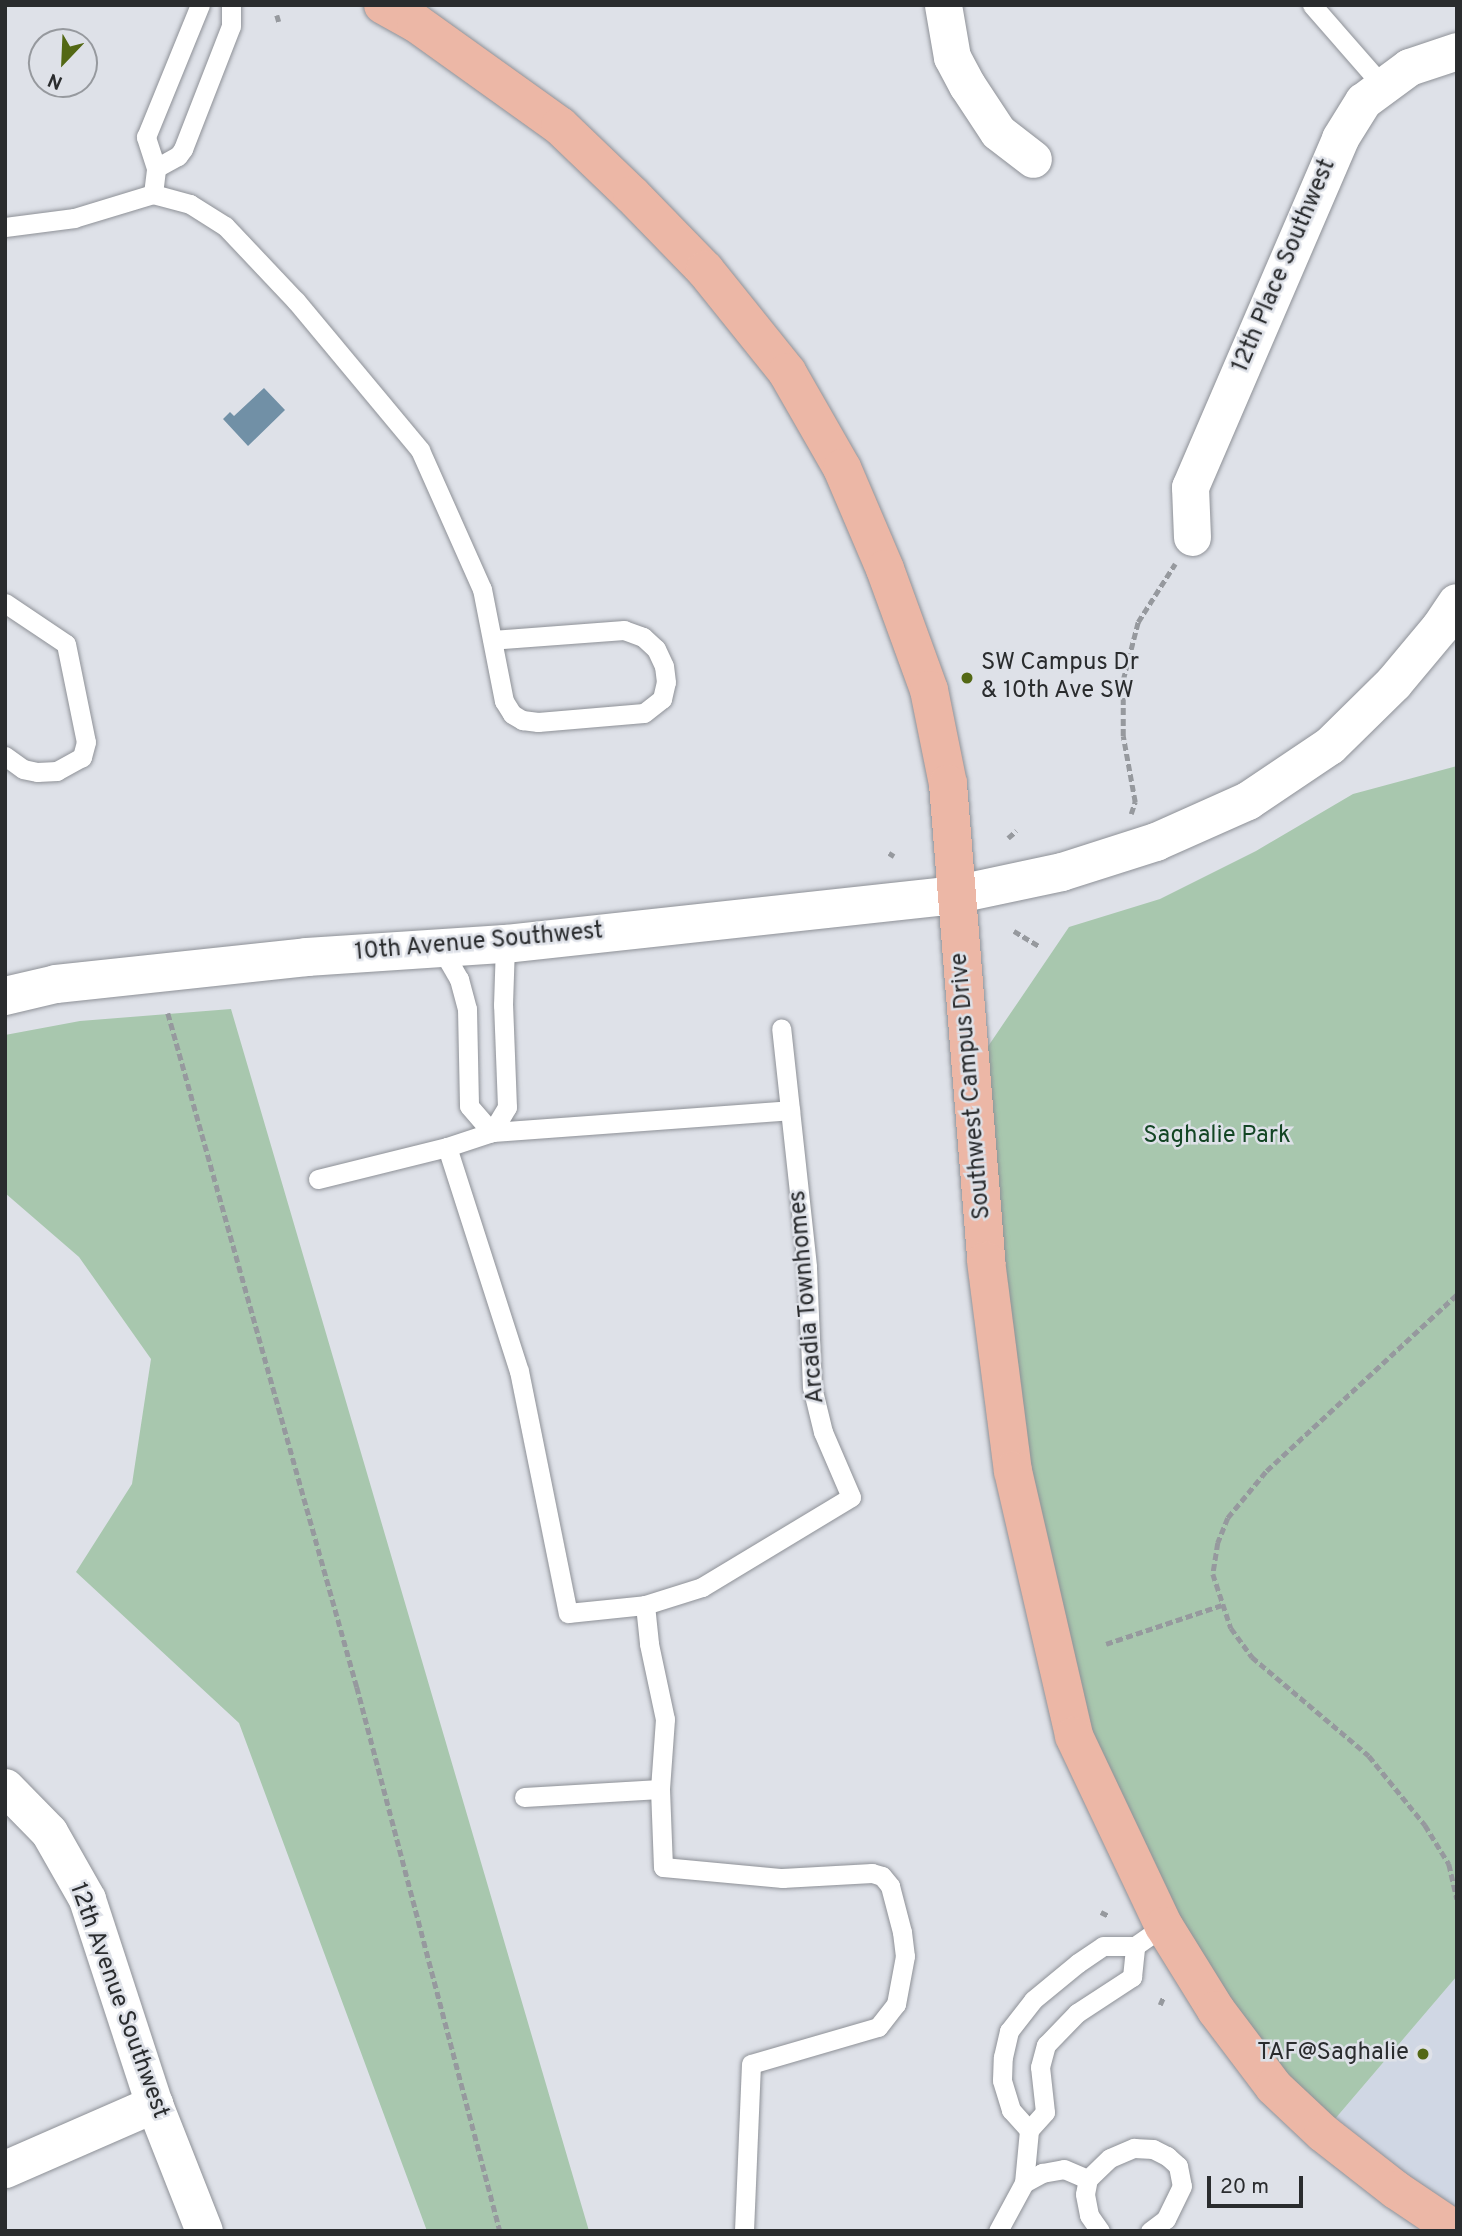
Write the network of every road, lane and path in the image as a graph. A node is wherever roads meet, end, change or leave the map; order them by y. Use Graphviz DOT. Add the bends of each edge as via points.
graph roads {
  1 [pos="200,5"];
  2 [pos="231,5"];
  3 [pos="383,5"];
  4 [pos="943,5"];
  5 [pos="1312,5"];
  6 [pos="1457,51"];
  7 [pos="1384,86"];
  8 [pos="1033,159"];
  9 [pos="156,168"];
  10 [pos="153,194"];
  11 [pos="5,227"];
  12 [pos="1192,537"];
  13 [pos="5,603"];
  14 [pos="1457,603"];
  15 [pos="492,640"];
  16 [pos="5,756"];
  17 [pos="1130,817"];
  18 [pos="1016,831"];
  19 [pos="1008,838"];
  20 [pos="954,895"];
  21 [pos="1014,931"];
  22 [pos="505,944"];
  23 [pos="1039,946"];
  24 [pos="441,948"];
  25 [pos="5,996"];
  26 [pos="168,1013"];
  27 [pos="781,1028"];
  28 [pos="790,1110"];
  29 [pos="492,1132"];
  30 [pos="447,1147"];
  31 [pos="318,1179"];
  32 [pos="1457,1295"];
  33 [pos="646,1605"];
  34 [pos="1222,1605"];
  35 [pos="1106,1644"];
  36 [pos="5,1787"];
  37 [pos="660,1789"];
  38 [pos="524,1797"];
  39 [pos="1457,1899"];
  40 [pos="1101,1912"];
  41 [pos="1109,1916"];
  42 [pos="1150,1936"];
  43 [pos="1163,1997"];
  44 [pos="1160,2005"];
  45 [pos="154,2104"];
  46 [pos="1028,2130"];
  47 [pos="5,2169"];
  48 [pos="1088,2179"];
  49 [pos="1024,2183"];
  50 [pos="204,2231"];
  51 [pos="500,2231"];
  52 [pos="744,2231"];
  53 [pos="998,2231"];
  54 [pos="1100,2231"];
  55 [pos="1150,2231"];
  56 [pos="1457,2231"];
  1 -- 9 [label="lane" via="146,137"];
  2 -- 9 [label="lane" via="231,26 183,149"];
  3 -- 20 [label="main road, Southwest Campus Drive" via="416,23 560,126 705,270 787,372 842,468 929,690 948,784"];
  4 -- 8 [label="street" via="952,57 967,85 998,131"];
  5 -- 7 [label="lane"];
  6 -- 7 [label="street, 12th Place Southwest" via="1409,67"];
  7 -- 12 [label="street, 12th Place Southwest" via="1363,101 1340,138 1195,475 1190,487"];
  9 -- 10 [label="lane"];
  10 -- 11 [label="lane" via="74,218"];
  10 -- 15 [label="lane" via="190,204 225,226 296,301 420,450 482,589"];
  12 -- 17 [label="path" via="1138,622 1123,680 1123,736 1135,802"];
  13 -- 16 [label="lane" via="66,644 86,742 82,757 57,771 23,769"];
  14 -- 20 [label="street" via="1394,683 1330,746 1248,801 1156,842 1062,872"];
  15 -- 15 [label="lane" via="504,701 512,715 522,720 644,713 662,699 666,682 656,649 643,637 624,630"];
  18 -- 19 [label="path"];
  20 -- 22 [label="street, 10th Avenue Southwest"];
  20 -- 42 [label="main road, Southwest Campus Drive" via="986,1261 1013,1471 1074,1736"];
  21 -- 23 [label="path"];
  22 -- 24 [label="street, 10th Avenue Southwest"];
  22 -- 29 [label="lane" via="507,1107"];
  24 -- 25 [label="street, 10th Avenue Southwest" via="307,957 57,984"];
  24 -- 29 [label="lane" via="459,979 467,1009 469,1106"];
  26 -- 51 [label="path" via="357,1687"];
  27 -- 28 [label="lane, Arcadia Townhomes"];
  28 -- 29 [label="lane"];
  28 -- 33 [label="lane, Arcadia Townhomes" via="807,1266 812,1387 823,1432 851,1497 702,1587"];
  29 -- 30 [label="lane"];
  30 -- 31 [label="lane"];
  30 -- 33 [label="lane, Arcadia Townhomes" via="519,1371 568,1613"];
  32 -- 34 [label="path" via="1266,1472 1228,1518 1213,1574"];
  33 -- 37 [label="lane" via="665,1719"];
  34 -- 35 [label="path"];
  34 -- 39 [label="path" via="1231,1628 1252,1657 1369,1756 1396,1788 1449,1864"];
  36 -- 45 [label="street, 12th Avenue Southwest" via="49,1832 87,1899"];
  37 -- 38 [label="lane"];
  37 -- 52 [label="lane" via="663,1867 782,1878 872,1873 890,1886 902,1932 905,1956 896,2004 878,2027 751,2064"];
  40 -- 41 [label="path"];
  42 -- 46 [label="lane" via="1132,1977 1077,2013 1046,2045 1040,2067 1045,2112"];
  42 -- 46 [label="lane" via="1103,1946 1033,2000 1009,2031 1002,2080 1011,2110"];
  42 -- 56 [label="main road, Southwest Campus Drive" via="1216,2010 1274,2087 1385,2182"];
  43 -- 44 [label="path"];
  45 -- 47 [label="street"];
  45 -- 50 [label="street, 12th Avenue Southwest"];
  46 -- 49 [label="lane"];
  48 -- 49 [label="lane" via="1064,2169"];
  48 -- 54 [label="lane" via="1089,2215"];
  48 -- 55 [label="lane" via="1111,2158 1134,2148 1153,2149 1167,2156 1178,2166 1182,2186 1166,2219"];
  49 -- 53 [label="lane"];
}
